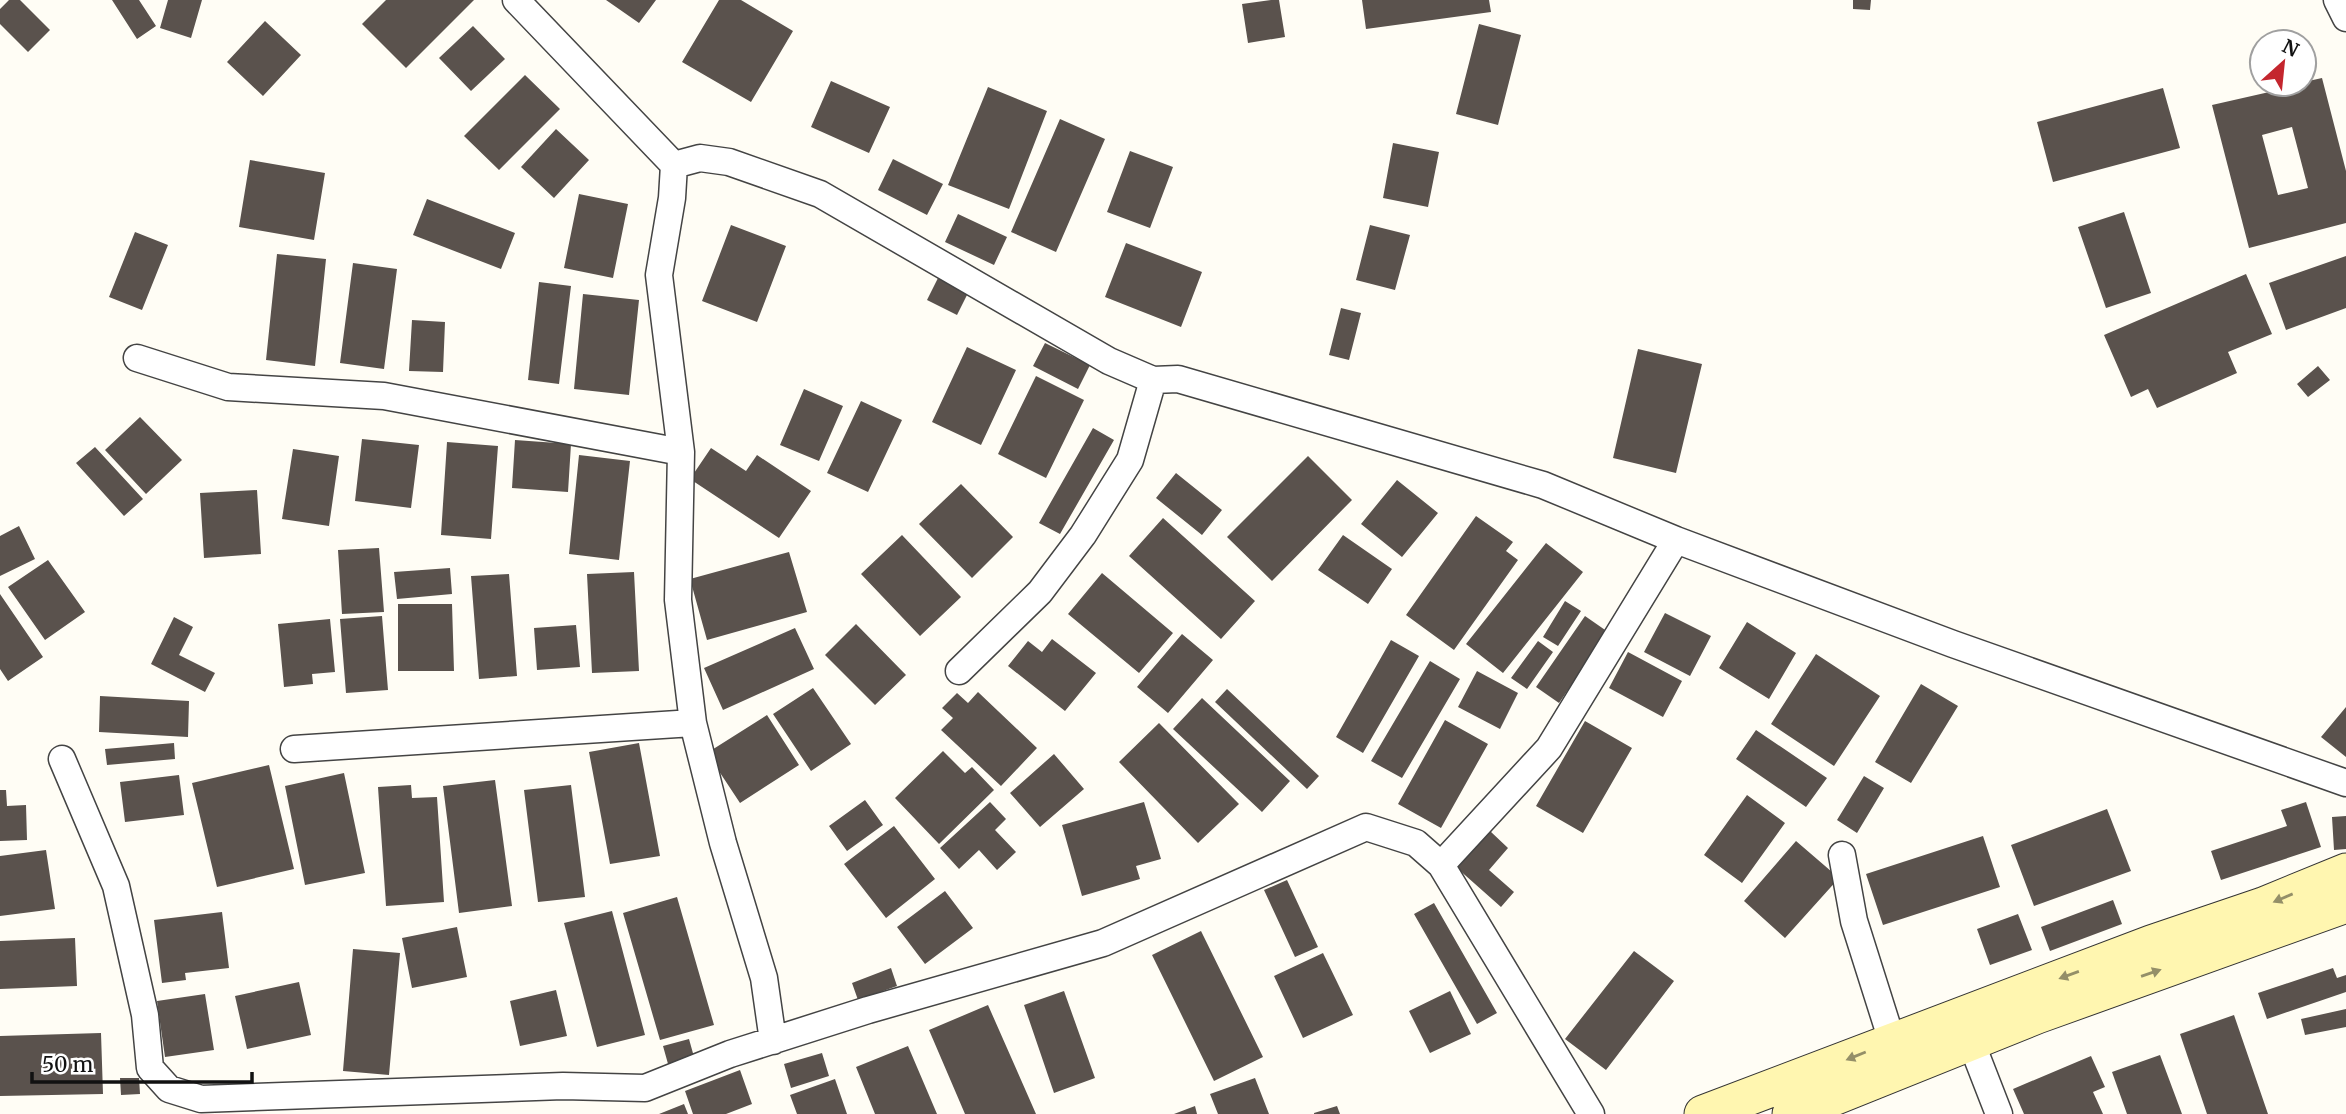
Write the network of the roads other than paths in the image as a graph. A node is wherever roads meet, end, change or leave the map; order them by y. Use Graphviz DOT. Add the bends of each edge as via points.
graph roads {
  1 [pos="516,0"];
  2 [pos="2337,0"];
  3 [pos="2346,18"];
  4 [pos="674,165"];
  5 [pos="137,358"];
  6 [pos="1153,380"];
  7 [pos="681,452"];
  8 [pos="1676,540"];
  9 [pos="959,671"];
  10 [pos="693,723"];
  11 [pos="294,749"];
  12 [pos="62,759"];
  13 [pos="2346,783"];
  14 [pos="1842,855"];
  15 [pos="1441,865"];
  16 [pos="2346,872"];
  17 [pos="2346,904"];
  18 [pos="773,1041"];
  19 [pos="1892,1041"];
  20 [pos="1971,1042"];
  21 [pos="355,1103"];
  22 [pos="1591,1114"];
  23 [pos="1703,1114"];
  24 [pos="1791,1114"];
  25 [pos="1999,1114"];
  1 -- 4 [label="street"];
  2 -- 3 [label="street"];
  4 -- 6 [label="street" via="700,158 729,162 820,194 1109,361"];
  4 -- 7 [label="street" via="659,275"];
  5 -- 7 [label="street" via="228,387 384,396"];
  6 -- 8 [label="street" via="1178,379 1543,485"];
  6 -- 9 [label="street" via="1130,460 1083,535 1040,592"];
  7 -- 10 [label="street" via="678,600"];
  8 -- 13 [label="street"];
  8 -- 15 [label="street" via="1549,748"];
  10 -- 11 [label="street"];
  10 -- 18 [label="street" via="764,978"];
  12 -- 21 [label="street" via="116,886 145,1015 150,1068 169,1089 201,1099"];
  14 -- 19 [label="street" via="1854,920"];
  15 -- 18 [label="street" via="1416,843 1366,827 1103,943"];
  15 -- 22 [label="street"];
  16 -- 19 [label="main road, one-way"];
  20 -- 17 [label="main road, one-way"];
  18 -- 21 [label="street" via="645,1088 563,1086"];
  19 -- 23 [label="main road, one-way"];
  20 -- 24 [label="main road"];
  20 -- 25 [label="street"];
}
